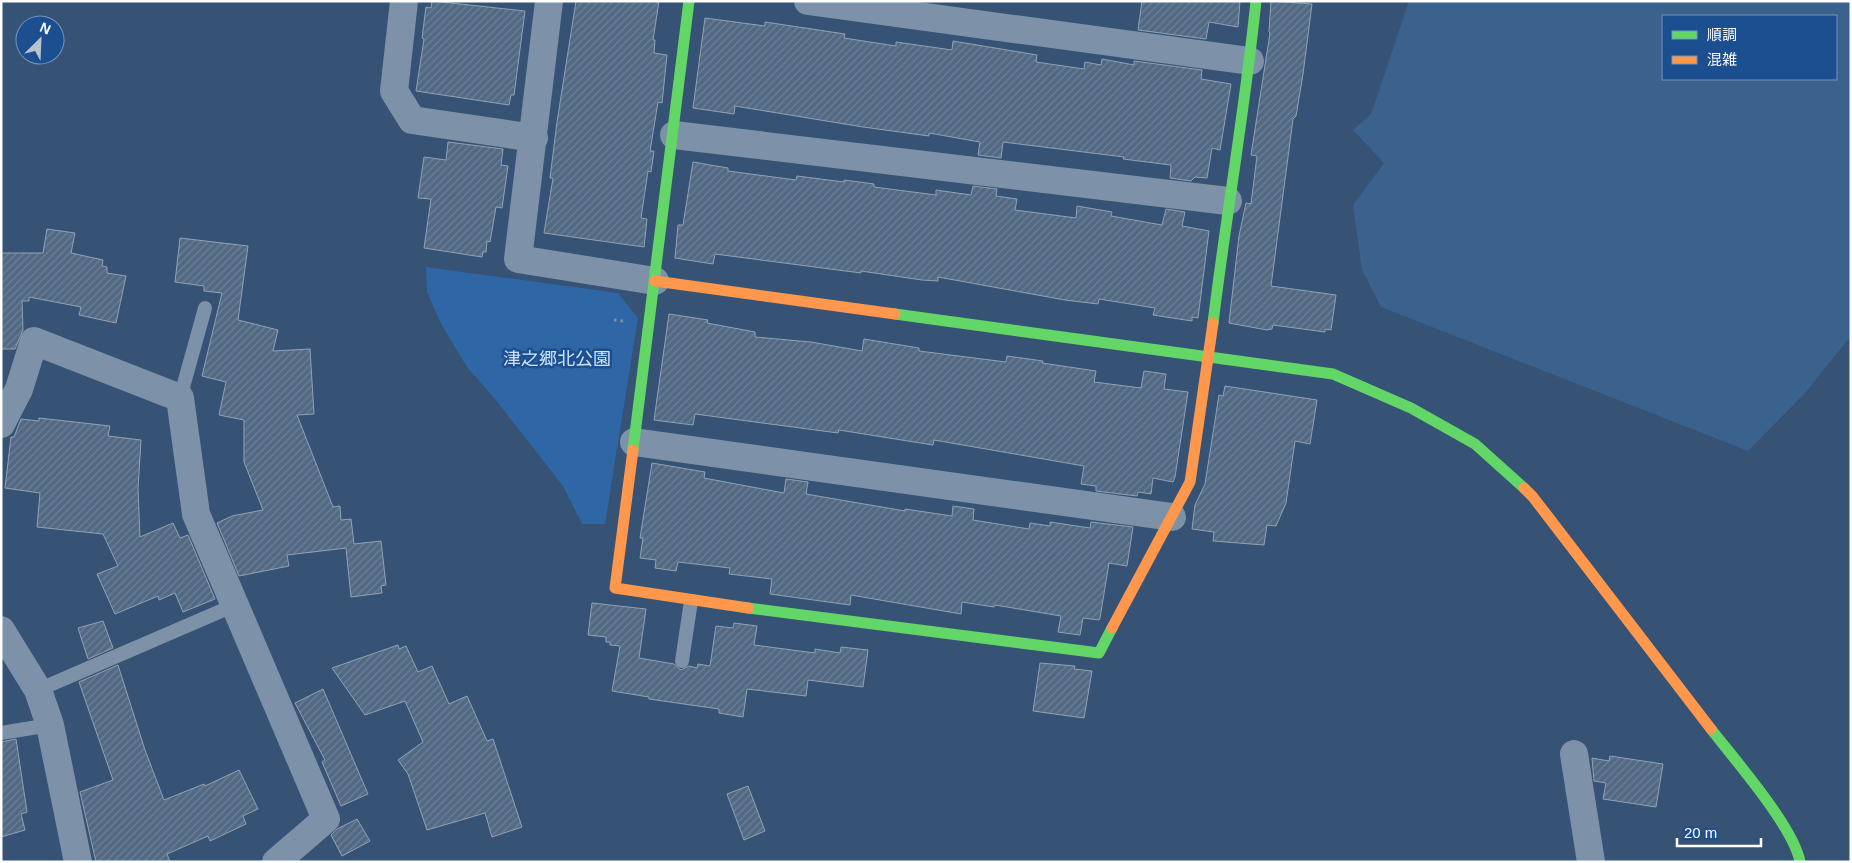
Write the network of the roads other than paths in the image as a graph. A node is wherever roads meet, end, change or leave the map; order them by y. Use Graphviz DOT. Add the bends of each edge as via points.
graph roads {
  1 [pos="404,1"];
  2 [pos="549,1"];
  3 [pos="689,1"];
  4 [pos="808,1"];
  5 [pos="1256,1"];
  6 [pos="1250,60"];
  7 [pos="674,135"];
  8 [pos="534,138"];
  9 [pos="1228,201"];
  10 [pos="655,281"];
  11 [pos="205,308"];
  12 [pos="1209,356"];
  13 [pos="180,398"];
  14 [pos="1,424"];
  15 [pos="634,442"];
  16 [pos="1172,517"];
  17 [pos="691,601"];
  18 [pos="234,605"];
  19 [pos="1,630"];
  20 [pos="682,662"];
  21 [pos="38,690"];
  22 [pos="50,725"];
  23 [pos="1,732"];
  24 [pos="1574,754"];
  25 [pos="78,862"];
  26 [pos="276,862"];
  27 [pos="1591,862"];
  28 [pos="1800,862"];
  1 -- 8 [label="street" via="394,91 412,120"];
  2 -- 8 [label="street"];
  3 -- 7 [label="street"];
  4 -- 6 [label="street"];
  5 -- 6 [label="street"];
  6 -- 9 [label="street"];
  7 -- 9 [label="street"];
  7 -- 10 [label="street"];
  8 -- 10 [label="street" via="518,259"];
  9 -- 12 [label="street"];
  10 -- 12 [label="street"];
  10 -- 15 [label="street"];
  11 -- 13 [label="lane"];
  12 -- 16 [label="street" via="1190,482"];
  12 -- 28 [label="street" via="1333,374 1411,408 1475,444 1539,505 1768,803 1798,851"];
  13 -- 14 [label="street" via="34,341 19,389"];
  13 -- 18 [label="street" via="196,514"];
  15 -- 16 [label="street"];
  15 -- 17 [label="street" via="615,588"];
  16 -- 17 [label="street" via="1099,653"];
  17 -- 20 [label="lane"];
  18 -- 21 [label="lane"];
  18 -- 26 [label="street" via="326,819"];
  19 -- 21 [label="street"];
  21 -- 22 [label="street"];
  22 -- 23 [label="lane"];
  22 -- 25 [label="street"];
  24 -- 27 [label="street"];
}
